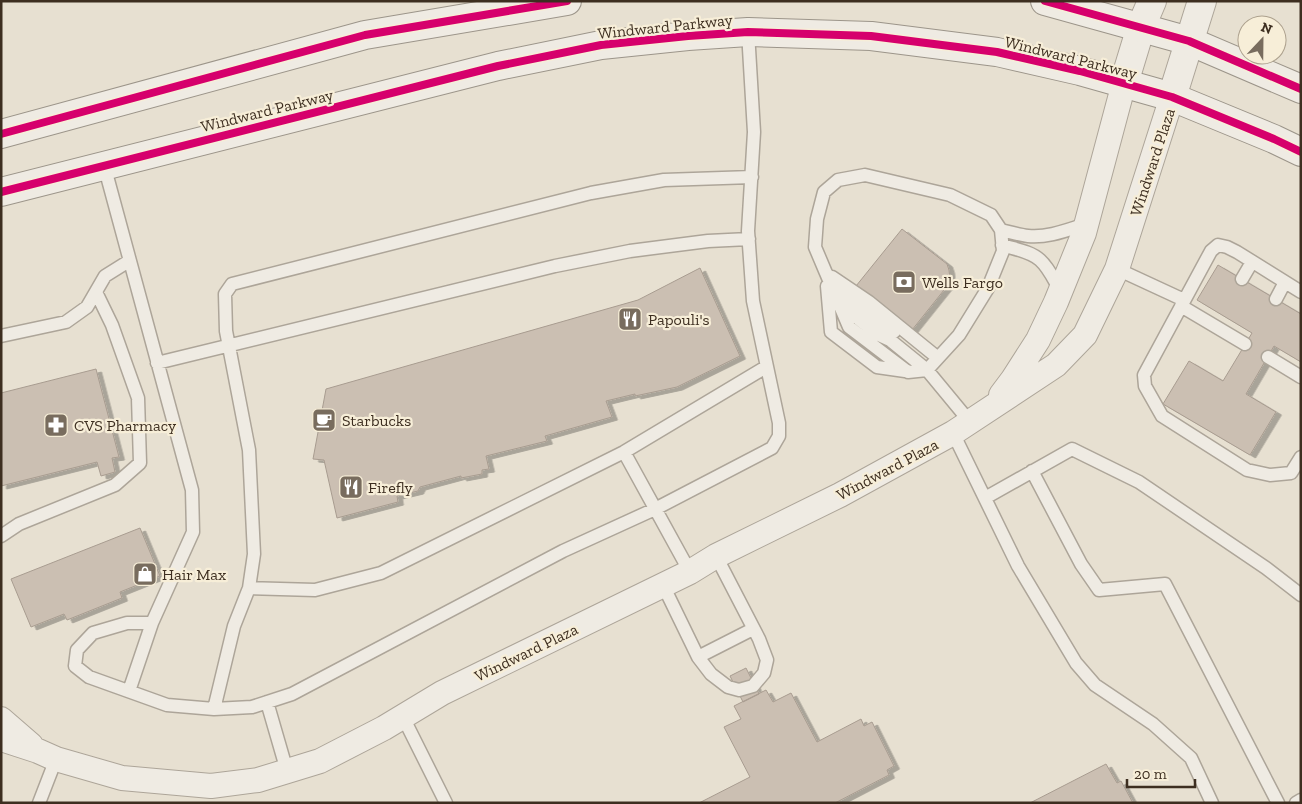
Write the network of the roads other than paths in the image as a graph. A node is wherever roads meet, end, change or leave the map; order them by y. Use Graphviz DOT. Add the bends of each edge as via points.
graph roads {
  1 [pos="567,1"];
  2 [pos="1045,1"];
  3 [pos="1152,1"];
  4 [pos="1202,1"];
  5 [pos="1141,27"];
  6 [pos="748,32"];
  7 [pos="1190,41"];
  8 [pos="1124,83"];
  9 [pos="1301,89"];
  10 [pos="1172,97"];
  11 [pos="1,134"];
  12 [pos="1301,152"];
  13 [pos="104,165"];
  14 [pos="752,177"];
  15 [pos="1,192"];
  16 [pos="1086,224"];
  17 [pos="1001,230"];
  18 [pos="749,239"];
  19 [pos="1002,245"];
  20 [pos="130,262"];
  21 [pos="1252,262"];
  22 [pos="1117,269"];
  23 [pos="826,273"];
  24 [pos="1242,279"];
  25 [pos="1285,282"];
  26 [pos="1060,290"];
  27 [pos="96,292"];
  28 [pos="1301,292"];
  29 [pos="1276,299"];
  30 [pos="1182,303"];
  31 [pos="1220,314"];
  32 [pos="1213,325"];
  33 [pos="1,336"];
  34 [pos="1245,344"];
  35 [pos="229,345"];
  36 [pos="1268,357"];
  37 [pos="157,363"];
  38 [pos="933,364"];
  39 [pos="766,367"];
  40 [pos="908,372"];
  41 [pos="1301,377"];
  42 [pos="971,422"];
  43 [pos="624,452"];
  44 [pos="1301,457"];
  45 [pos="1032,471"];
  46 [pos="985,498"];
  47 [pos="655,509"];
  48 [pos="1,536"];
  49 [pos="716,556"];
  50 [pos="690,572"];
  51 [pos="663,585"];
  52 [pos="249,588"];
  53 [pos="1301,595"];
  54 [pos="152,623"];
  55 [pos="753,629"];
  56 [pos="698,658"];
  57 [pos="129,691"];
  58 [pos="267,702"];
  59 [pos="214,709"];
  60 [pos="403,717"];
  61 [pos="1,719"];
  62 [pos="1,739"];
  63 [pos="47,755"];
  64 [pos="287,771"];
  65 [pos="1301,800"];
  66 [pos="39,803"];
  67 [pos="446,803"];
  68 [pos="1212,803"];
  69 [pos="1278,803"];
  70 [pos="1296,803"];
  1 -- 11 [label="main road" via="365,35"];
  2 -- 5 [label="main road"];
  3 -- 5 [label="main road, Windward Plaza"];
  4 -- 7 [label="main road"];
  5 -- 7 [label="main road"];
  5 -- 8 [label="main road, Windward Plaza"];
  6 -- 8 [label="main road, Windward Parkway" via="871,36 996,52"];
  6 -- 13 [label="main road, Windward Parkway" via="601,46 498,66"];
  6 -- 14 [label="lane" via="754,132"];
  7 -- 9 [label="main road"];
  7 -- 10 [label="main road"];
  8 -- 10 [label="main road, Windward Parkway"];
  8 -- 16 [label="street, Windward Plaza"];
  10 -- 12 [label="main road, Windward Parkway"];
  10 -- 22 [label="street, Windward Plaza"];
  13 -- 15 [label="main road, Windward Parkway"];
  13 -- 20 [label="lane"];
  14 -- 18 [label="lane"];
  14 -- 35 [label="lane" via="664,180 591,193 232,284 225,294"];
  16 -- 17 [label="lane" via="1039,236"];
  16 -- 26 [label="street, Windward Plaza"];
  17 -- 19 [label="lane"];
  17 -- 23 [label="lane" via="991,215 950,195 865,175 838,180 824,192 817,219 815,247"];
  18 -- 35 [label="lane" via="630,251 555,266"];
  18 -- 39 [label="lane" via="753,301"];
  19 -- 26 [label="lane" via="1040,259"];
  19 -- 38 [label="lane" via="1003,251 988,288 959,335"];
  20 -- 27 [label="lane" via="105,276"];
  20 -- 37 [label="lane"];
  21 -- 24 [label="lane"];
  21 -- 25 [label="lane"];
  21 -- 30 [label="lane" via="1218,245 1211,251"];
  22 -- 30 [label="lane"];
  22 -- 42 [label="street, Windward Plaza" via="1085,335 1056,365"];
  23 -- 38 [label="lane" via="869,302"];
  23 -- 38 [label="lane" via="856,317 879,335"];
  23 -- 40 [label="lane" via="849,327"];
  23 -- 40 [label="lane" via="830,332 877,366"];
  25 -- 28 [label="lane"];
  25 -- 29 [label="lane"];
  26 -- 42 [label="street, Windward Plaza" via="1038,340 1013,379"];
  27 -- 33 [label="lane" via="86,307 66,322"];
  27 -- 48 [label="lane" via="112,325 138,398 140,463 114,486 18,524"];
  30 -- 32 [label="lane"];
  30 -- 44 [label="lane" via="1144,375 1145,386 1162,416 1247,470 1270,475 1291,473"];
  31 -- 32 [label="lane"];
  32 -- 34 [label="lane"];
  35 -- 37 [label="lane"];
  35 -- 52 [label="lane" via="249,450 254,554"];
  36 -- 41 [label="lane" via="1282,358"];
  37 -- 54 [label="lane" via="192,490 192,532"];
  38 -- 40 [label="lane"];
  38 -- 42 [label="lane"];
  39 -- 43 [label="lane"];
  39 -- 47 [label="lane" via="779,423 779,436 772,448"];
  42 -- 46 [label="lane"];
  42 -- 49 [label="street, Windward Plaza" via="840,495"];
  43 -- 47 [label="lane"];
  43 -- 52 [label="lane" via="381,572 315,590"];
  45 -- 46 [label="lane"];
  45 -- 53 [label="lane" via="1072,449 1139,482"];
  45 -- 69 [label="lane" via="1081,564 1099,590 1165,584"];
  46 -- 68 [label="lane" via="1018,566 1076,663 1095,685 1154,724 1191,758"];
  47 -- 50 [label="lane"];
  47 -- 58 [label="lane" via="563,551 292,694"];
  49 -- 50 [label="street, Windward Plaza"];
  49 -- 55 [label="lane"];
  50 -- 51 [label="street, Windward Plaza"];
  51 -- 56 [label="lane"];
  51 -- 60 [label="street, Windward Plaza" via="442,693"];
  52 -- 59 [label="lane" via="234,626"];
  54 -- 57 [label="lane"];
  54 -- 57 [label="lane" via="127,623 93,632 77,650 75,666 89,677"];
  55 -- 56 [label="lane"];
  55 -- 56 [label="lane" via="767,660 764,673 753,686 739,690 728,687"];
  57 -- 59 [label="lane" via="168,705"];
  58 -- 59 [label="lane" via="252,707"];
  58 -- 64 [label="lane"];
  60 -- 64 [label="street, Windward Plaza" via="320,761"];
  60 -- 67 [label="lane"];
  61 -- 63 [label="street, Windward Plaza"];
  62 -- 63 [label="street, Windward Plaza"];
  63 -- 64 [label="street, Windward Plaza" via="122,778 211,786 258,780"];
  63 -- 66 [label="lane"];
  65 -- 70 [label="lane"];
}
